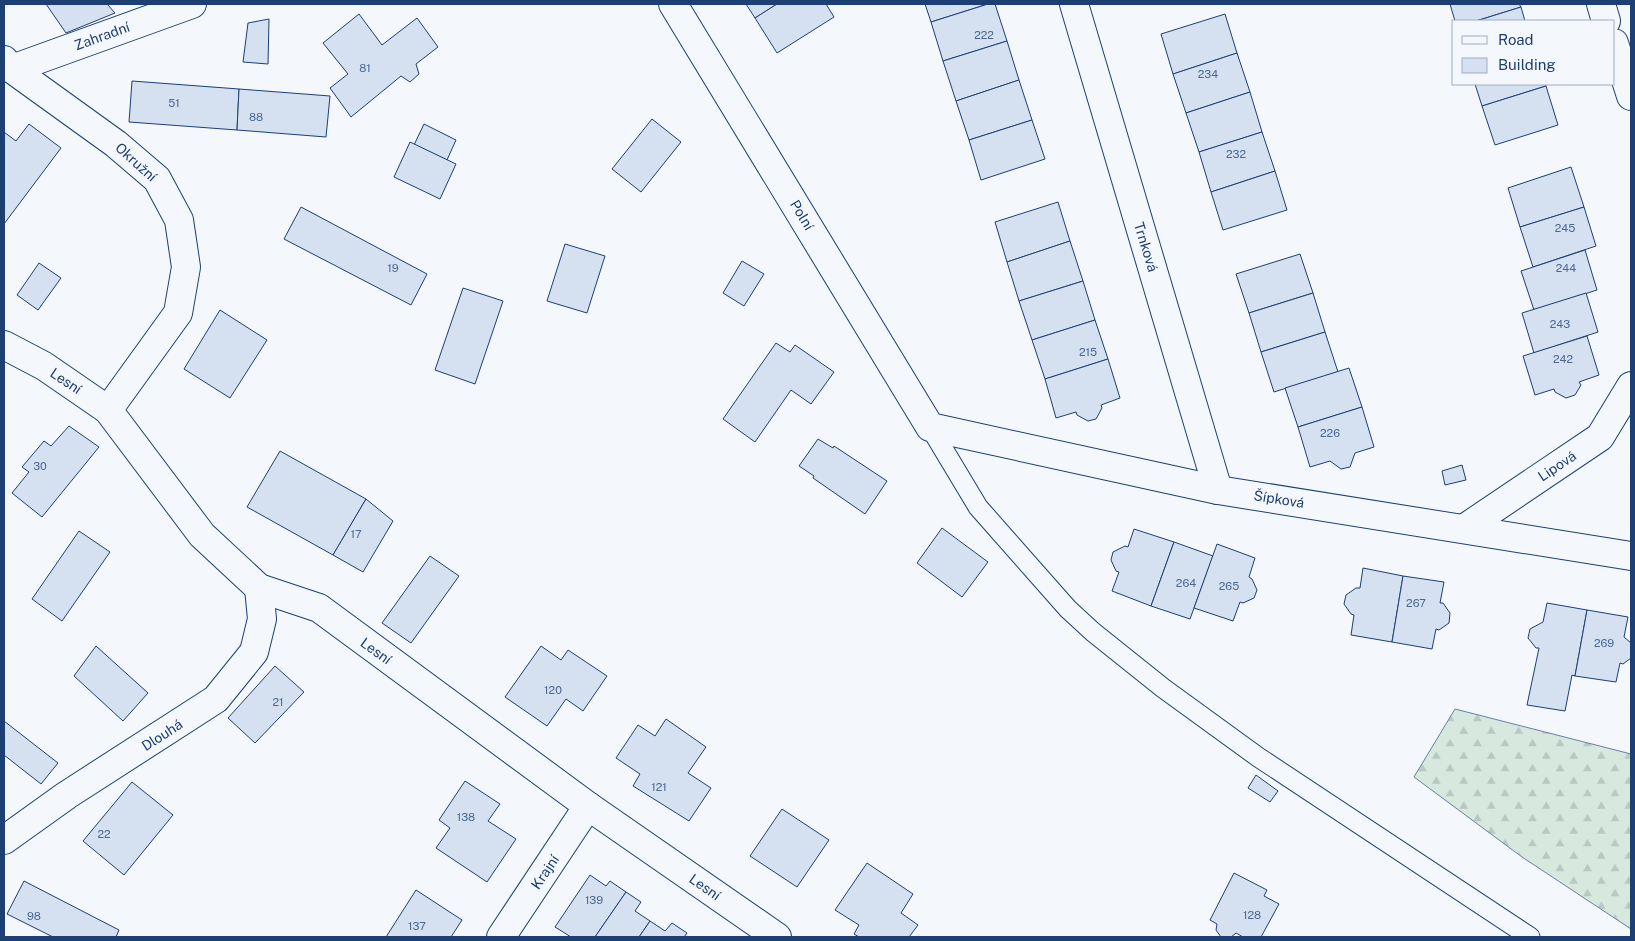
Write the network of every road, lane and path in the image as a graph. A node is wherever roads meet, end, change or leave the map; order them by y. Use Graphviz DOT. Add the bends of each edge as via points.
graph roads {
  1 [pos="192,4"];
  2 [pos="673,4"];
  3 [pos="1074,4"];
  4 [pos="1601,4"];
  5 [pos="1606,20"];
  6 [pos="1615,46"];
  7 [pos="8,65"];
  8 [pos="1631,96"];
  9 [pos="4,345"];
  10 [pos="1631,386"];
  11 [pos="108,410"];
  12 [pos="930,427"];
  13 [pos="1218,490"];
  14 [pos="1465,528"];
  15 [pos="1631,556"];
  16 [pos="259,588"];
  17 [pos="588,806"];
  18 [pos="4,840"];
  19 [pos="501,937"];
  20 [pos="777,937"];
  21 [pos="1530,937"];
  1 -- 7 [label="street, Zahradní"];
  2 -- 12 [label="street, Polní"];
  3 -- 13 [label="street, Trnková"];
  4 -- 5 [label="street"];
  6 -- 8 [label="street"];
  7 -- 11 [label="street, Okružní" via="116,144 157,179 179,220 186,268 178,313"];
  9 -- 11 [label="street, Lesní" via="44,366"];
  10 -- 14 [label="street, Lipová" via="1600,437"];
  11 -- 16 [label="street, Lesní" via="202,536"];
  12 -- 13 [label="street, Šípková"];
  12 -- 21 [label="lane" via="978,508 1068,609 1093,632 1258,757"];
  13 -- 14 [label="street, Šípková"];
  14 -- 15 [label="street, Šípková"];
  16 -- 17 [label="street, Lesní" via="319,608"];
  16 -- 18 [label="street, Dlouhá" via="262,620 254,652 216,699 67,795"];
  17 -- 19 [label="street, Krajní"];
  17 -- 20 [label="street, Lesní"];
}
